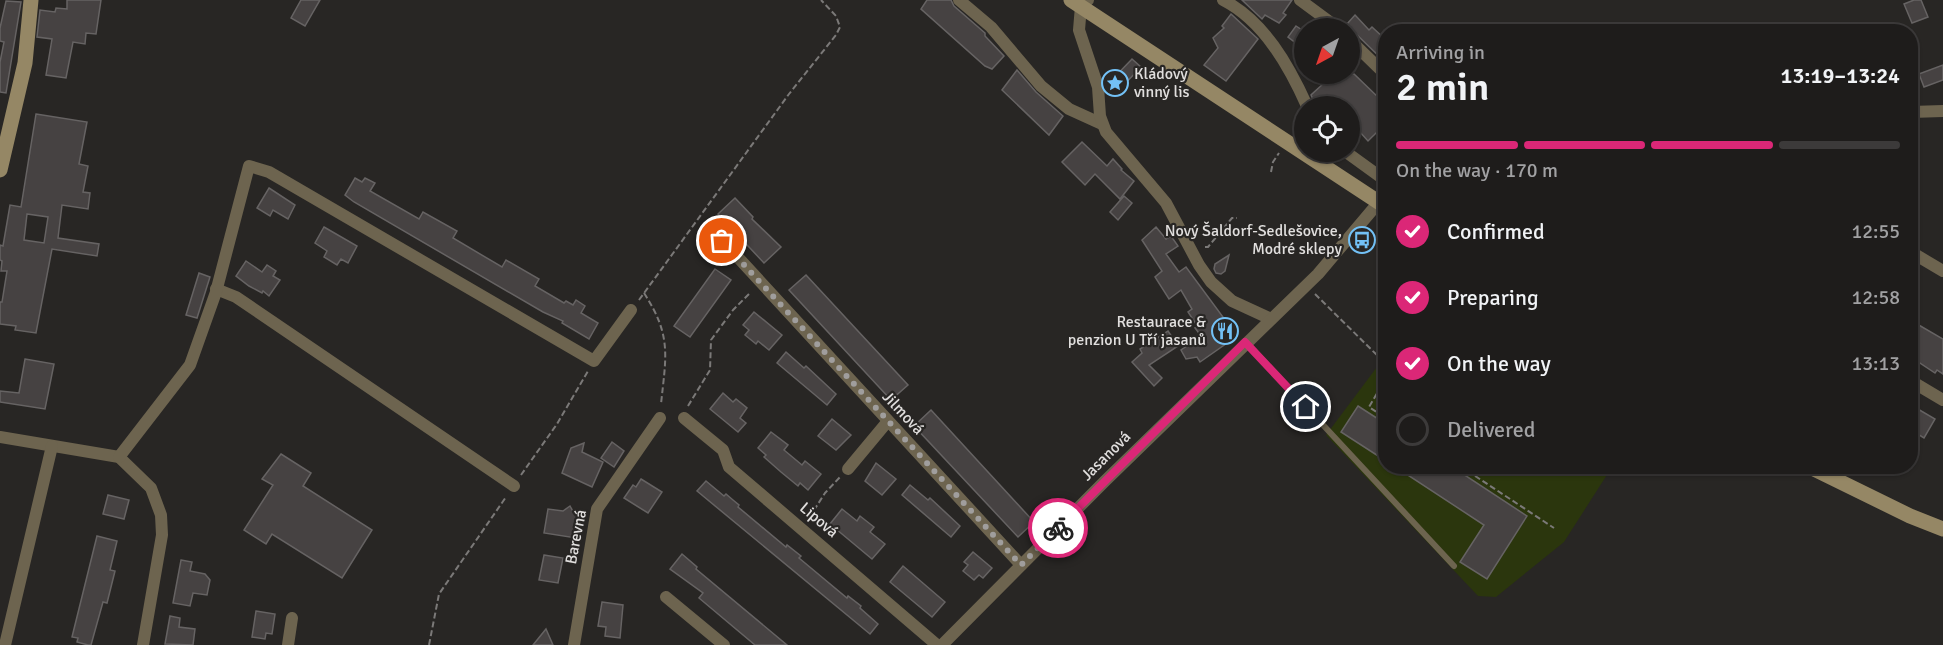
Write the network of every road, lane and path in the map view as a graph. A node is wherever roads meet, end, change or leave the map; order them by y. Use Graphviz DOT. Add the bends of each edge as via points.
graph roads {
  1 [pos="31,0"];
  2 [pos="821,0"];
  3 [pos="959,0"];
  4 [pos="1223,0"];
  5 [pos="1300,0"];
  6 [pos="1080,2"];
  7 [pos="1324,18"];
  8 [pos="1360,50"];
  9 [pos="1378,67"];
  10 [pos="1302,96"];
  11 [pos="1943,111"];
  12 [pos="1918,112"];
  13 [pos="1102,124"];
  14 [pos="1294,142"];
  15 [pos="1283,147"];
  16 [pos="1323,162"];
  17 [pos="1360,162"];
  18 [pos="0,170"];
  19 [pos="1271,172"];
  20 [pos="1378,175"];
  21 [pos="1378,201"];
  22 [pos="1378,208"];
  23 [pos="1237,218"];
  24 [pos="710,227"];
  25 [pos="1189,247"];
  26 [pos="1918,256"];
  27 [pos="1943,271"];
  28 [pos="760,283"];
  29 [pos="216,289"];
  30 [pos="644,292"];
  31 [pos="1315,294"];
  32 [pos="632,310"];
  33 [pos="1271,319"];
  34 [pos="1245,342"];
  35 [pos="1378,356"];
  36 [pos="594,361"];
  37 [pos="1918,385"];
  38 [pos="1378,392"];
  39 [pos="1943,400"];
  40 [pos="1378,413"];
  41 [pos="660,418"];
  42 [pos="684,418"];
  43 [pos="888,421"];
  44 [pos="0,437"];
  45 [pos="52,446"];
  46 [pos="119,457"];
  47 [pos="848,469"];
  48 [pos="1472,474"];
  49 [pos="1824,474"];
  50 [pos="514,486"];
  51 [pos="802,527"];
  52 [pos="1554,528"];
  53 [pos="1943,529"];
  54 [pos="1021,565"];
  55 [pos="1454,566"];
  56 [pos="666,597"];
  57 [pos="292,618"];
  58 [pos="5,645"];
  59 [pos="143,645"];
  60 [pos="288,645"];
  61 [pos="429,645"];
  62 [pos="574,645"];
  63 [pos="724,645"];
  64 [pos="937,645"];
  65 [pos="942,645"];
  1 -- 18 [label="main road" via="25,63"];
  2 -- 30 [label="path" via="836,16 840,27 836,35"];
  3 -- 13 [label="street" via="991,27 1041,86 1069,109"];
  4 -- 10 [label="street" via="1262,32 1290,69"];
  5 -- 7 [label="street"];
  6 -- 13 [label="street" via="1079,30 1098,87"];
  6 -- 14 [label="main road"];
  8 -- 9 [label="street"];
  11 -- 12 [label="street"];
  13 -- 25 [label="street" via="1111,140 1166,203"];
  15 -- 19 [label="path"];
  16 -- 21 [label="main road"];
  17 -- 20 [label="street"];
  22 -- 33 [label="street, Jasanová"];
  23 -- 25 [label="path" via="1232,218 1208,247"];
  24 -- 28 [label="street, Jilmová"];
  25 -- 33 [label="street" via="1204,274 1225,296"];
  26 -- 27 [label="street"];
  28 -- 42 [label="path" via="711,340 710,369"];
  28 -- 43 [label="street, Jilmová"];
  29 -- 36 [label="street" via="249,166 269,172"];
  29 -- 46 [label="street" via="190,365"];
  29 -- 50 [label="street" via="236,297"];
  30 -- 32 [label="path"];
  30 -- 41 [label="path" via="657,313 667,347"];
  31 -- 35 [label="path"];
  32 -- 36 [label="street"];
  33 -- 34 [label="street, Jasanová"];
  34 -- 54 [label="street, Jasanová"];
  34 -- 55 [label="lane"];
  36 -- 50 [label="path"];
  37 -- 39 [label="street"];
  38 -- 40 [label="path" via="1369,407"];
  41 -- 62 [label="street, Barevná" via="597,509"];
  42 -- 51 [label="street, Lipová" via="723,450 729,467"];
  43 -- 47 [label="street"];
  43 -- 54 [label="street, Jilmová"];
  44 -- 45 [label="street"];
  45 -- 46 [label="street"];
  45 -- 58 [label="street"];
  46 -- 59 [label="street" via="150,488 161,515 162,535"];
  47 -- 51 [label="path" via="825,493"];
  48 -- 52 [label="path"];
  49 -- 53 [label="main road"];
  50 -- 61 [label="path" via="439,594"];
  51 -- 64 [label="street, Lipová"];
  54 -- 65 [label="street, Jasanová"];
  56 -- 63 [label="street"];
  57 -- 60 [label="street"];
}
